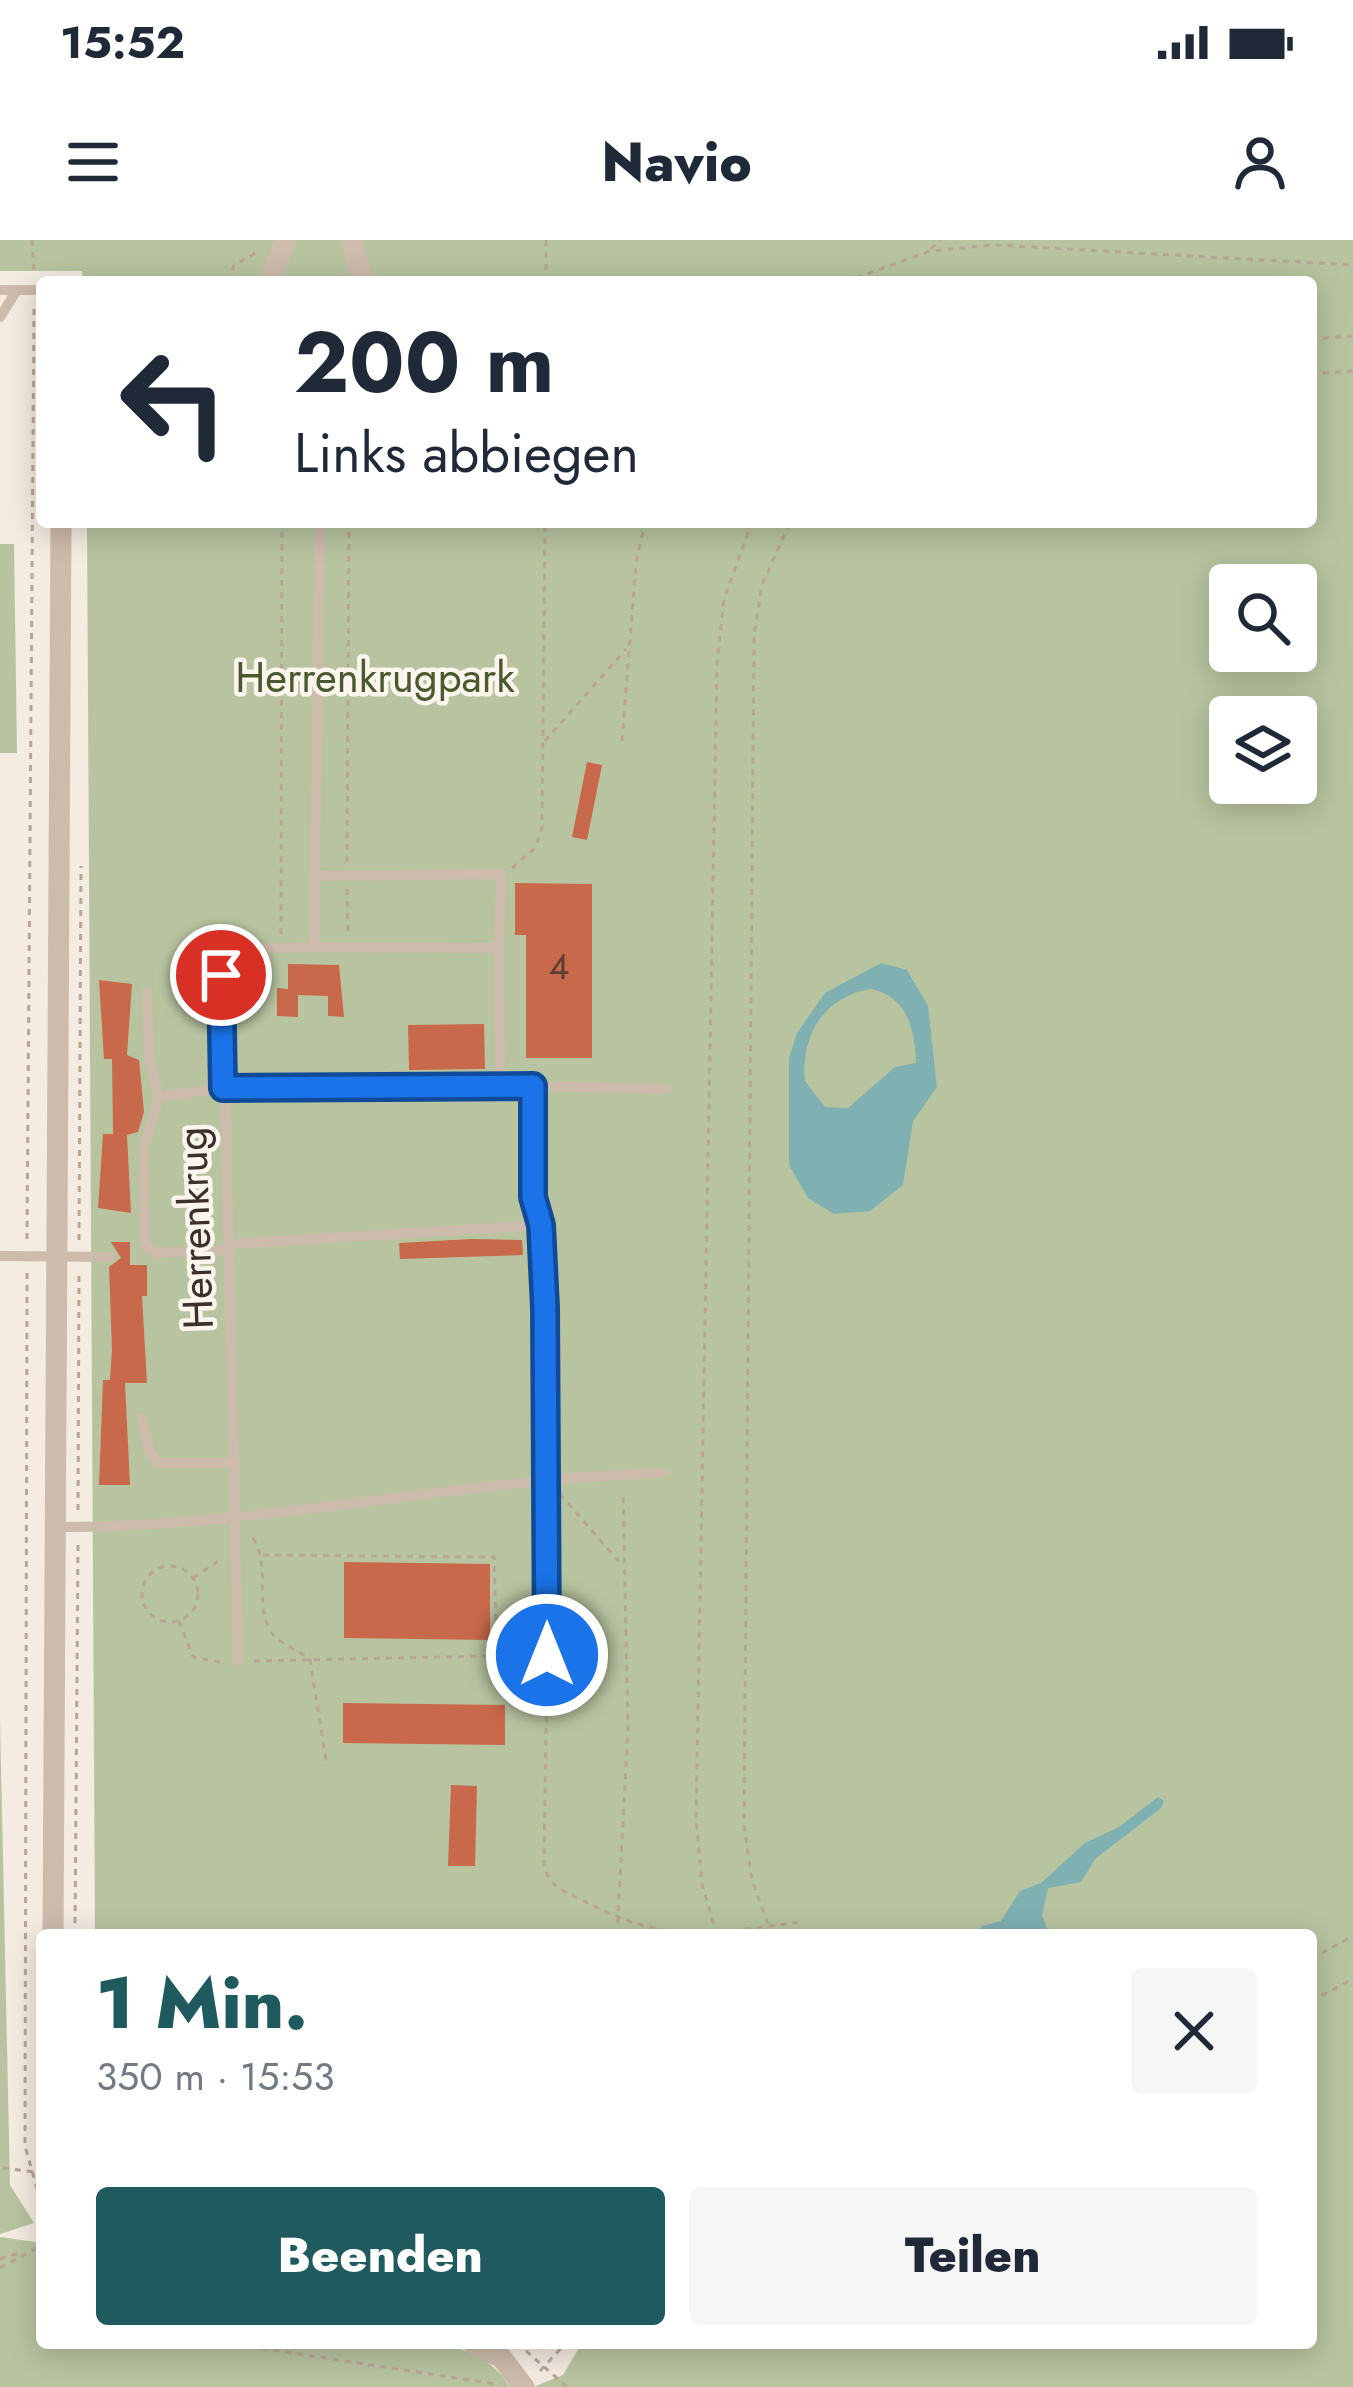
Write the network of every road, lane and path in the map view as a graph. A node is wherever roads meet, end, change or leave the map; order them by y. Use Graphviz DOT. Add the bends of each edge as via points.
graph roads {
  1 [pos="32,240"];
  2 [pos="352,240"];
  3 [pos="546,240"];
  4 [pos="940,240"];
  5 [pos="275,243"];
  6 [pos="930,250"];
  7 [pos="1353,265"];
  8 [pos="36,276"];
  9 [pos="231,276"];
  10 [pos="270,276"];
  11 [pos="362,276"];
  12 [pos="546,276"];
  13 [pos="861,276"];
  14 [pos="0,290"];
  15 [pos="17,290"];
  16 [pos="36,290"];
  17 [pos="0,317"];
  18 [pos="1353,336"];
  19 [pos="1317,339"];
  20 [pos="1353,371"];
  21 [pos="1317,374"];
  22 [pos="36,466"];
  23 [pos="61,528"];
  24 [pos="282,528"];
  25 [pos="320,528"];
  26 [pos="350,528"];
  27 [pos="545,528"];
  28 [pos="644,528"];
  29 [pos="750,528"];
  30 [pos="787,528"];
  31 [pos="627,648"];
  32 [pos="622,741"];
  33 [pos="543,743"];
  34 [pos="501,874"];
  35 [pos="314,876"];
  36 [pos="347,876"];
  37 [pos="280,947"];
  38 [pos="314,947"];
  39 [pos="349,948"];
  40 [pos="499,948"];
  41 [pos="81,949"];
  42 [pos="147,992"];
  43 [pos="500,1085"];
  44 [pos="533,1086"];
  45 [pos="223,1088"];
  46 [pos="666,1089"];
  47 [pos="159,1097"];
  48 [pos="541,1225"];
  49 [pos="229,1247"];
  50 [pos="2,1256"];
  51 [pos="27,1257"];
  52 [pos="112,1257"];
  53 [pos="68,1258"];
  54 [pos="142,1418"];
  55 [pos="235,1463"];
  56 [pos="663,1473"];
  57 [pos="545,1476"];
  58 [pos="623,1490"];
  59 [pos="236,1516"];
  60 [pos="67,1527"];
  61 [pos="236,1549"];
  62 [pos="263,1555"];
  63 [pos="622,1565"];
  64 [pos="193,1578"];
  65 [pos="179,1621"];
  66 [pos="547,1655"];
  67 [pos="497,1656"];
  68 [pos="310,1660"];
  69 [pos="238,1661"];
  70 [pos="327,1766"];
  71 [pos="619,1919"];
  72 [pos="800,1922"];
  73 [pos="768,1926"];
  74 [pos="53,1929"];
  75 [pos="75,1929"];
  76 [pos="618,1929"];
  77 [pos="649,1929"];
  78 [pos="715,1929"];
  79 [pos="746,1929"];
  80 [pos="769,1929"];
  81 [pos="1353,1936"];
  82 [pos="1317,1956"];
  83 [pos="1353,1979"];
  84 [pos="1317,1998"];
  85 [pos="3,2168"];
  86 [pos="29,2171"];
  87 [pos="36,2172"];
  88 [pos="36,2190"];
  89 [pos="36,2248"];
  90 [pos="28,2251"];
  91 [pos="0,2259"];
  92 [pos="0,2268"];
  93 [pos="263,2349"];
  94 [pos="484,2349"];
  95 [pos="525,2349"];
  96 [pos="562,2349"];
  97 [pos="549,2367"];
  98 [pos="522,2384"];
  99 [pos="567,2387"];
  1 -- 8 [label="path"];
  2 -- 11 [label="street"];
  3 -- 12 [label="path"];
  4 -- 6 [label="path"];
  5 -- 9 [label="path" via="234,265"];
  5 -- 10 [label="street"];
  6 -- 7 [label="path" via="993,245"];
  6 -- 13 [label="path"];
  14 -- 15 [label="lane"];
  15 -- 16 [label="lane"];
  15 -- 17 [label="lane"];
  18 -- 19 [label="path"];
  20 -- 21 [label="path"];
  22 -- 51 [label="path"];
  23 -- 53 [label="street"];
  24 -- 37 [label="path"];
  25 -- 35 [label="lane"];
  26 -- 36 [label="path"];
  27 -- 33 [label="path"];
  28 -- 31 [label="path"];
  29 -- 78 [label="path" via="724,599 717,664 696,1818"];
  30 -- 73 [label="path" via="762,585 754,649 744,1797 747,1853"];
  31 -- 32 [label="path"];
  31 -- 33 [label="path"];
  33 -- 34 [label="path" via="541,836"];
  34 -- 36 [label="lane"];
  34 -- 40 [label="lane"];
  35 -- 36 [label="lane"];
  35 -- 38 [label="lane"];
  36 -- 39 [label="path"];
  37 -- 38 [label="lane, Herrenkrug"];
  37 -- 45 [label="lane, Herrenkrug" via="222,950"];
  38 -- 39 [label="lane, Herrenkrug"];
  39 -- 40 [label="lane, Herrenkrug"];
  40 -- 43 [label="lane"];
  41 -- 53 [label="path"];
  42 -- 47 [label="lane" via="148,1059"];
  43 -- 44 [label="lane"];
  43 -- 45 [label="lane"];
  44 -- 46 [label="lane"];
  44 -- 48 [label="lane" via="533,1197"];
  45 -- 47 [label="lane"];
  45 -- 49 [label="lane, Herrenkrug"];
  47 -- 49 [label="lane" via="143,1146 145,1246 155,1253"];
  48 -- 49 [label="lane"];
  48 -- 57 [label="lane"];
  49 -- 55 [label="lane, Herrenkrug"];
  50 -- 51 [label="lane"];
  51 -- 53 [label="lane"];
  51 -- 86 [label="path"];
  52 -- 53 [label="lane"];
  53 -- 60 [label="street"];
  53 -- 60 [label="path"];
  54 -- 55 [label="lane" via="159,1463"];
  55 -- 59 [label="lane, Herrenkrug"];
  56 -- 57 [label="lane"];
  57 -- 59 [label="lane"];
  57 -- 63 [label="path"];
  57 -- 66 [label="lane"];
  58 -- 63 [label="path"];
  59 -- 60 [label="lane"];
  59 -- 61 [label="lane, Herrenkrug"];
  59 -- 62 [label="path"];
  60 -- 74 [label="street"];
  60 -- 75 [label="path"];
  61 -- 64 [label="path"];
  61 -- 69 [label="lane, Herrenkrug"];
  62 -- 67 [label="path" via="494,1557"];
  62 -- 68 [label="path" via="268,1625"];
  63 -- 71 [label="path" via="628,1729"];
  64 -- 65 [label="path" via="196,1606"];
  64 -- 65 [label="path" via="165,1567 143,1584 148,1612"];
  65 -- 69 [label="path" via="193,1657"];
  66 -- 67 [label="path"];
  66 -- 71 [label="path" via="544,1869 556,1886"];
  67 -- 68 [label="path"];
  68 -- 69 [label="path"];
  68 -- 70 [label="path"];
  71 -- 76 [label="path"];
  71 -- 77 [label="path"];
  72 -- 73 [label="path"];
  73 -- 79 [label="path"];
  73 -- 80 [label="path"];
  81 -- 82 [label="path"];
  83 -- 84 [label="path"];
  85 -- 86 [label="path"];
  86 -- 87 [label="path"];
  86 -- 88 [label="path"];
  89 -- 90 [label="path"];
  90 -- 91 [label="path"];
  90 -- 92 [label="path"];
  93 -- 98 [label="path"];
  94 -- 98 [label="street"];
  95 -- 97 [label="path"];
  96 -- 97 [label="path"];
  97 -- 98 [label="path"];
  97 -- 99 [label="path"];
}
